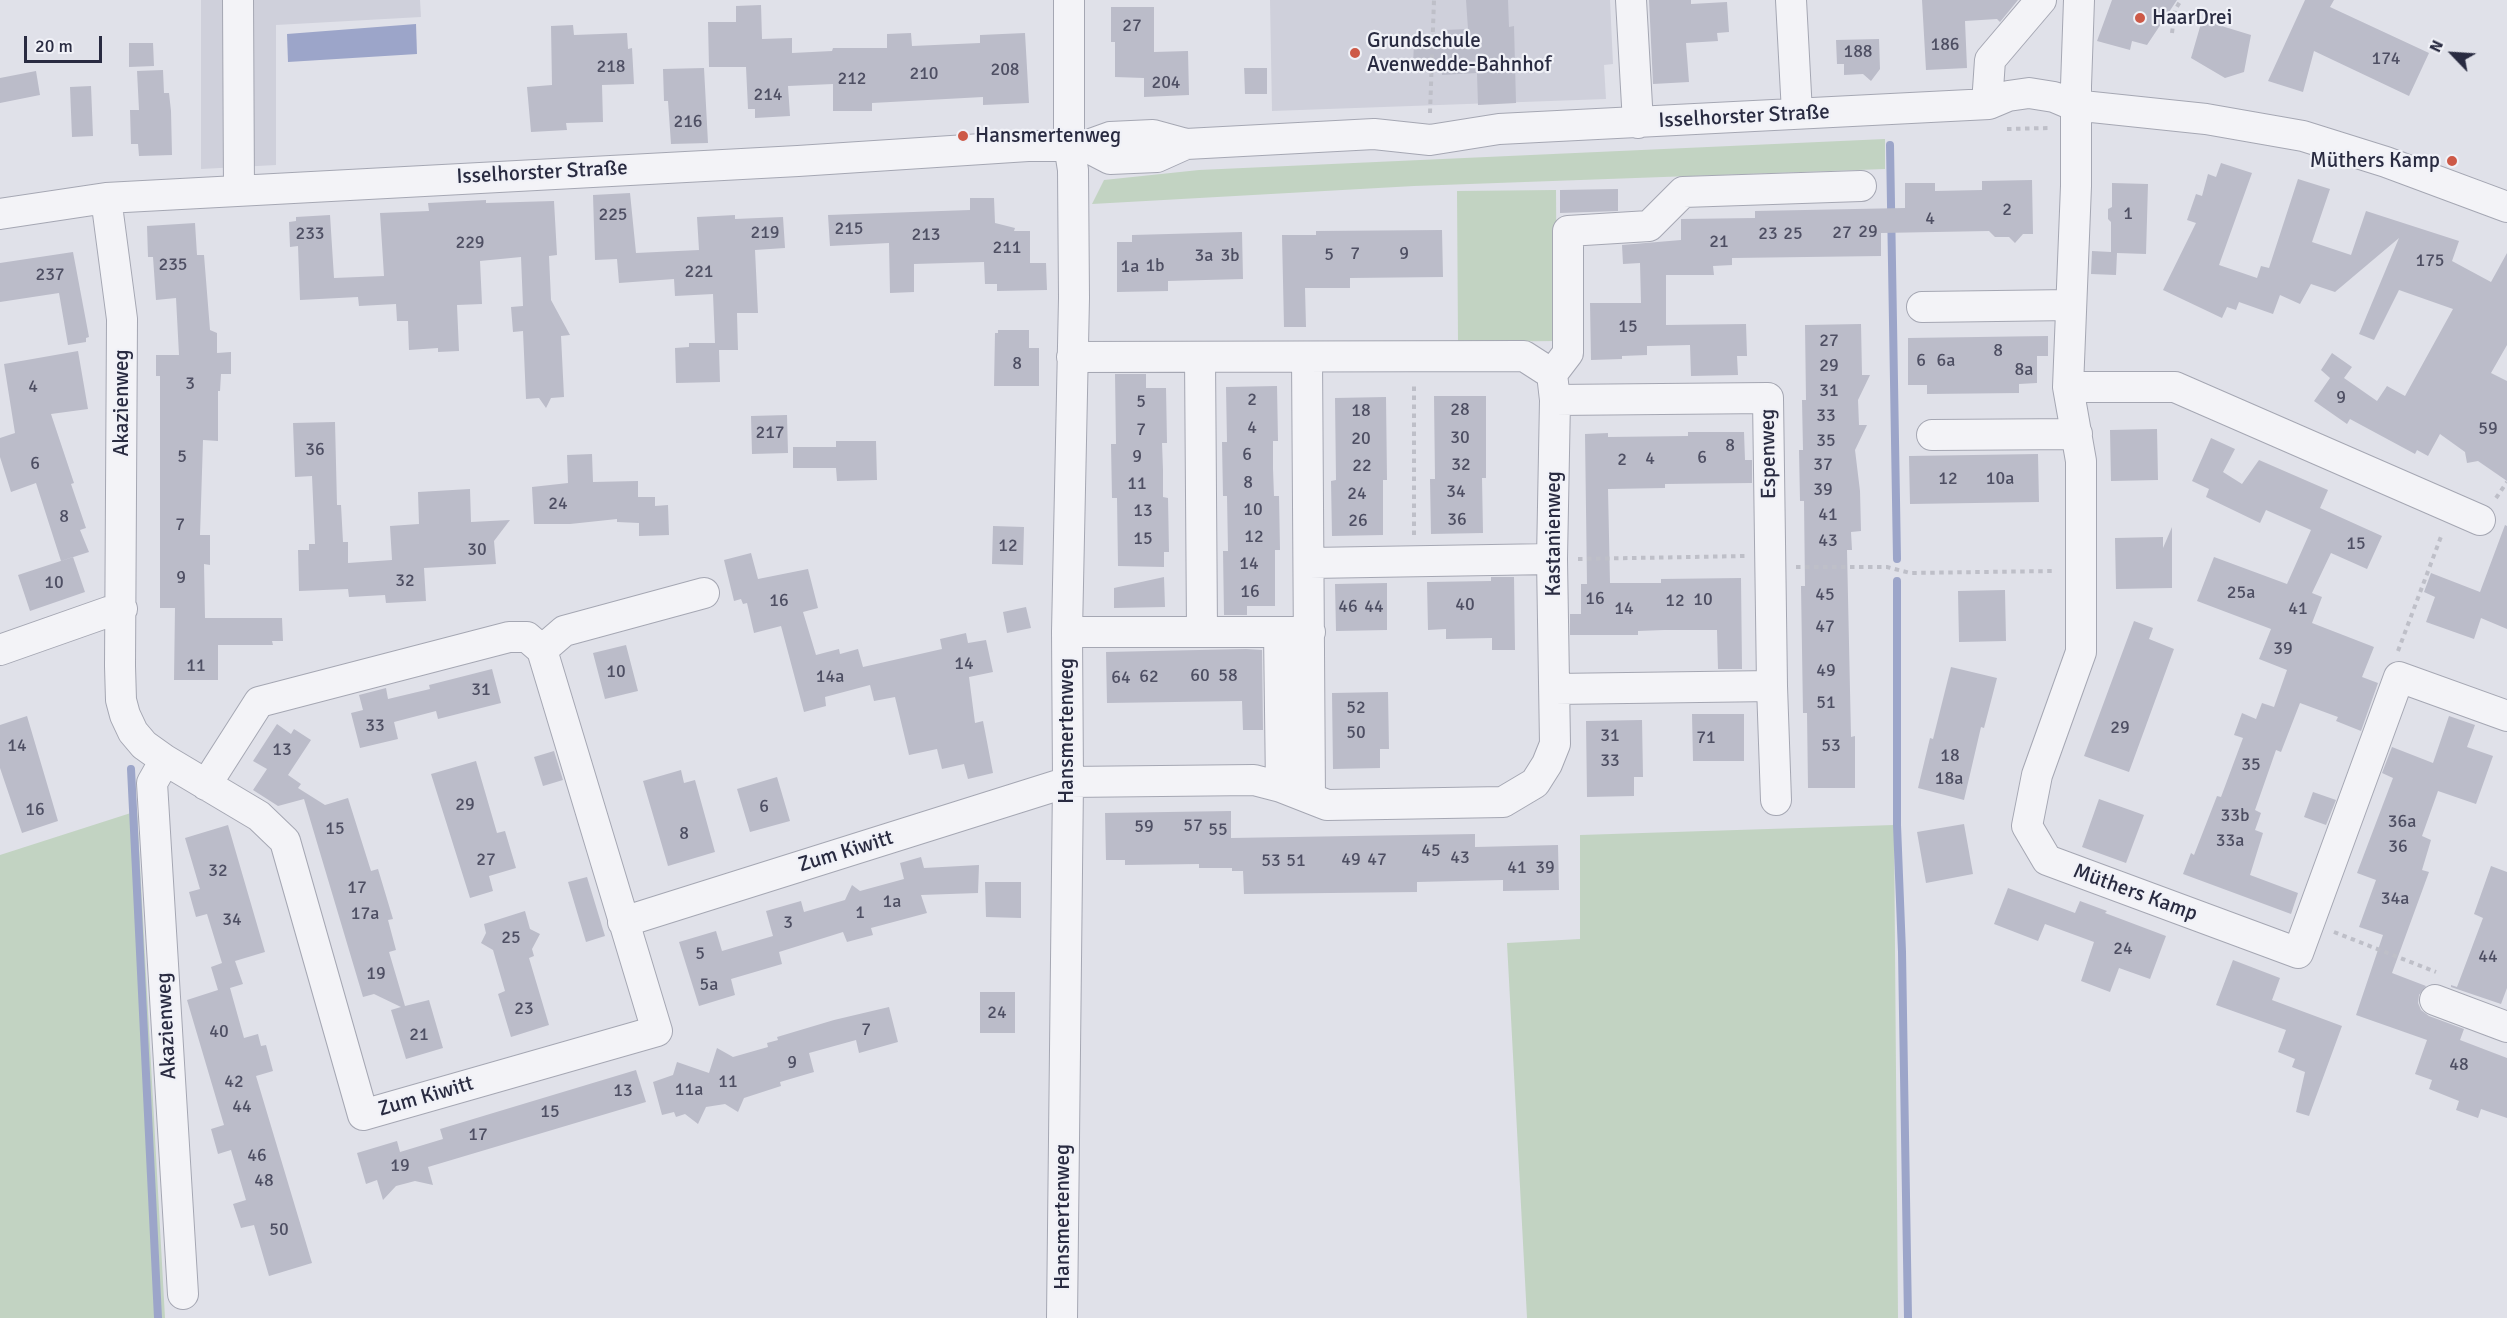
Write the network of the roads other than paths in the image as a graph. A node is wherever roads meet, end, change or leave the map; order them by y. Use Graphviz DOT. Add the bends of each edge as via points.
graph roads {
  1 [pos="238,0"];
  2 [pos="1069,0"];
  3 [pos="1631,0"];
  4 [pos="1791,0"];
  5 [pos="2041,0"];
  6 [pos="2079,0"];
  7 [pos="1988,104"];
  8 [pos="2075,105"];
  9 [pos="1797,113"];
  10 [pos="1638,123"];
  11 [pos="1077,146"];
  12 [pos="1861,186"];
  13 [pos="238,190"];
  14 [pos="106,198"];
  15 [pos="2507,207"];
  16 [pos="0,214"];
  17 [pos="2071,304"];
  18 [pos="1923,307"];
  19 [pos="1072,357"];
  20 [pos="1200,357"];
  21 [pos="1307,357"];
  22 [pos="1553,387"];
  23 [pos="2068,387"];
  24 [pos="2077,434"];
  25 [pos="1932,435"];
  26 [pos="2480,520"];
  27 [pos="1552,559"];
  28 [pos="1310,562"];
  29 [pos="704,593"];
  30 [pos="122,609"];
  31 [pos="1202,631"];
  32 [pos="1067,632"];
  33 [pos="1280,632"];
  34 [pos="1310,632"];
  35 [pos="0,650"];
  36 [pos="542,650"];
  37 [pos="1772,686"];
  38 [pos="1555,689"];
  39 [pos="2507,716"];
  40 [pos="165,760"];
  41 [pos="1068,782"];
  42 [pos="206,784"];
  43 [pos="1281,787"];
  44 [pos="1310,798"];
  45 [pos="1776,800"];
  46 [pos="624,922"];
  47 [pos="2435,1000"];
  48 [pos="2507,1027"];
  49 [pos="363,1115"];
  50 [pos="183,1294"];
  51 [pos="1062,1318"];
  1 -- 13 [label="street"];
  2 -- 11 [label="street, Hansmertenweg"];
  3 -- 10 [label="street"];
  4 -- 9 [label="street"];
  5 -- 7 [label="street" via="1990,60"];
  6 -- 8 [label="street, Müthers Kamp"];
  7 -- 8 [label="street, Isselhorster Straße" via="2029,93"];
  7 -- 9 [label="street, Isselhorster Straße"];
  8 -- 15 [label="street, Isselhorster Straße" via="2206,118 2303,136"];
  8 -- 17 [label="street, Müthers Kamp"];
  9 -- 10 [label="street, Isselhorster Straße"];
  10 -- 11 [label="street, Isselhorster Straße" via="1499,129 1430,122 1407,124 1376,134 1186,144 1153,135 1110,137"];
  11 -- 13 [label="street, Isselhorster Straße"];
  11 -- 19 [label="street, Hansmertenweg" via="1073,170"];
  12 -- 22 [label="street" via="1683,192 1648,226 1568,231 1568,352"];
  13 -- 14 [label="street, Isselhorster Straße"];
  14 -- 16 [label="street, Isselhorster Straße"];
  14 -- 30 [label="street, Akazienweg" via="122,319"];
  17 -- 18 [label="street"];
  17 -- 23 [label="street, Müthers Kamp"];
  19 -- 20 [label="street"];
  19 -- 32 [label="street, Hansmertenweg"];
  20 -- 21 [label="street"];
  20 -- 31 [label="street"];
  21 -- 22 [label="street" via="1524,356"];
  21 -- 28 [label="street"];
  22 -- 27 [label="street, Kastanienweg"];
  22 -- 37 [label="street, Espenweg" via="1768,398"];
  23 -- 24 [label="street, Müthers Kamp"];
  23 -- 26 [label="street" via="2175,387"];
  24 -- 25 [label="street"];
  24 -- 39 [label="street, Müthers Kamp" via="2082,461 2081,652 2037,775 2027,826 2047,860 2298,953 2399,677"];
  27 -- 28 [label="street"];
  27 -- 38 [label="street, Kastanienweg"];
  28 -- 34 [label="street"];
  29 -- 36 [label="street" via="564,631"];
  30 -- 35 [label="street"];
  30 -- 40 [label="street, Akazienweg" via="120,666 125,715 144,745"];
  31 -- 32 [label="street"];
  31 -- 33 [label="street"];
  32 -- 41 [label="street, Hansmertenweg"];
  33 -- 34 [label="street"];
  33 -- 43 [label="street"];
  34 -- 44 [label="street"];
  36 -- 42 [label="street" via="527,637 509,637 259,702"];
  36 -- 46 [label="street, Zum Kiwitt"];
  37 -- 38 [label="street"];
  37 -- 45 [label="street, Espenweg"];
  38 -- 44 [label="street, Kastanienweg" via="1555,744 1547,764 1535,783 1503,802 1327,805"];
  40 -- 42 [label="street, Akazienweg"];
  40 -- 50 [label="street, Akazienweg" via="152,783"];
  41 -- 43 [label="street, Kastanienweg" via="1254,780"];
  41 -- 46 [label="street, Zum Kiwitt"];
  41 -- 51 [label="street, Hansmertenweg"];
  42 -- 49 [label="street, Akazienweg" via="259,816 285,841"];
  43 -- 44 [label="street, Kastanienweg"];
  46 -- 49 [label="street, Zum Kiwitt" via="657,1031"];
  47 -- 48 [label="street"];
}
